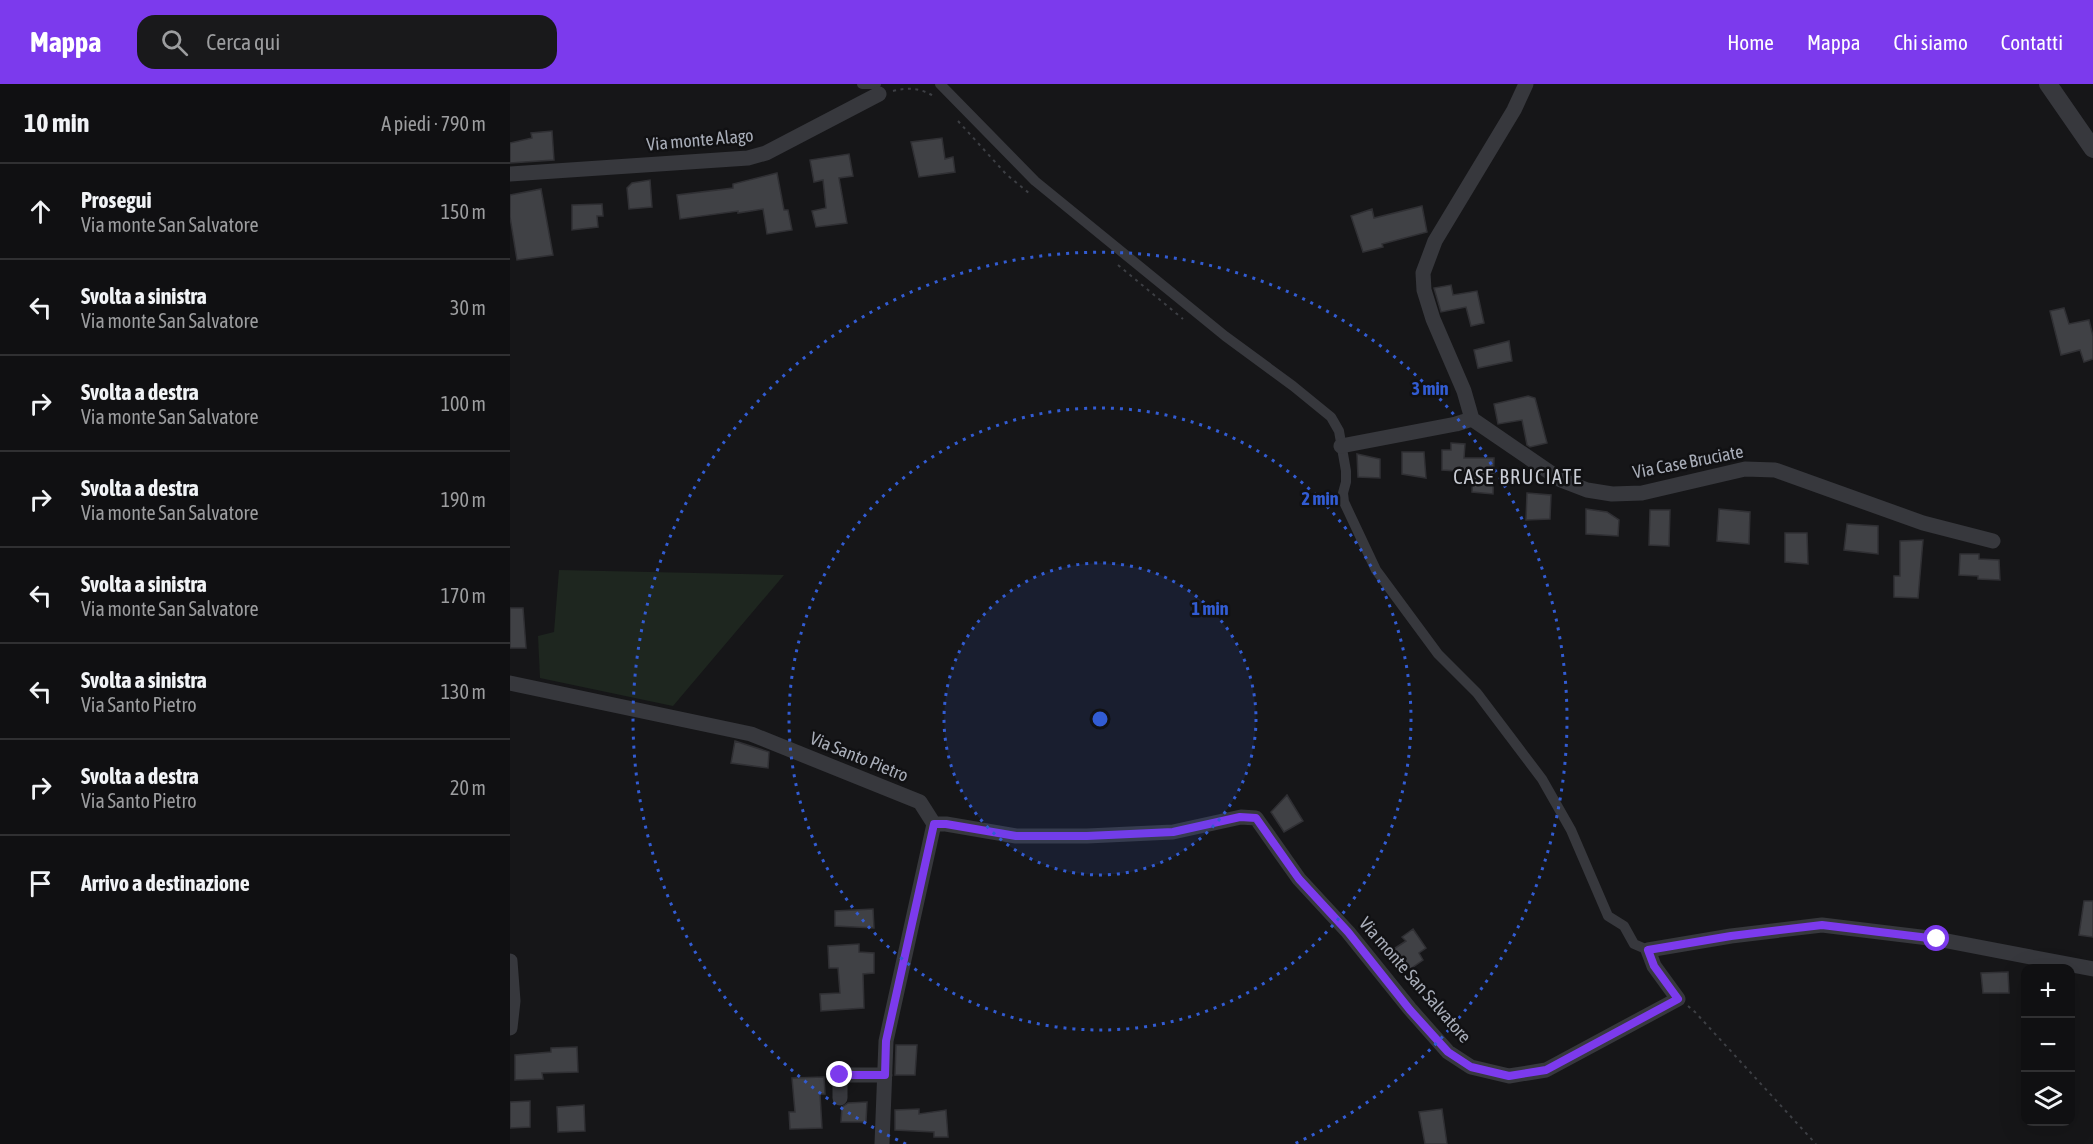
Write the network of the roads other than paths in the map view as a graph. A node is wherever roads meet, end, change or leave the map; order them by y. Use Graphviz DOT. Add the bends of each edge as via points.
graph roads {
  1 [pos="862,84"];
  2 [pos="939,84"];
  3 [pos="1526,84"];
  4 [pos="2048,84"];
  5 [pos="878,89"];
  6 [pos="2093,149"];
  7 [pos="510,174"];
  8 [pos="1472,419"];
  9 [pos="1341,446"];
  10 [pos="1993,541"];
  11 [pos="510,683"];
  12 [pos="934,824"];
  13 [pos="1648,950"];
  14 [pos="510,961"];
  15 [pos="2093,969"];
  16 [pos="512,1002"];
  17 [pos="510,1028"];
  18 [pos="885,1075"];
  19 [pos="840,1098"];
  20 [pos="882,1144"];
  1 -- 5 [label="street"];
  2 -- 9 [label="street" via="1035,181 1331,417"];
  3 -- 8 [label="street" via="1435,241 1423,273 1433,319"];
  4 -- 6 [label="street"];
  5 -- 7 [label="street, Via monte Alago" via="766,153 748,158"];
  8 -- 9 [label="street"];
  8 -- 10 [label="street, Via Case Bruciate" via="1561,480 1587,490 1642,493 1745,469 1775,470 1923,523"];
  9 -- 13 [label="street" via="1346,471 1344,502 1376,570 1438,654 1477,693 1542,779 1571,830 1608,916 1624,926 1634,944"];
  11 -- 12 [label="street, Via Santo Pietro" via="751,734 920,802"];
  12 -- 13 [label="street, Via monte San Salvatore" via="1016,836 1087,836 1173,832 1240,817 1256,818 1299,879 1448,1052 1471,1067 1509,1076 1546,1070 1678,999 1654,966"];
  12 -- 18 [label="street" via="886,1041"];
  13 -- 15 [label="street" via="1822,925 1937,939"];
  14 -- 16 [label="street"];
  16 -- 17 [label="street"];
  18 -- 19 [label="street" via="840,1075"];
  18 -- 20 [label="street"];
}
